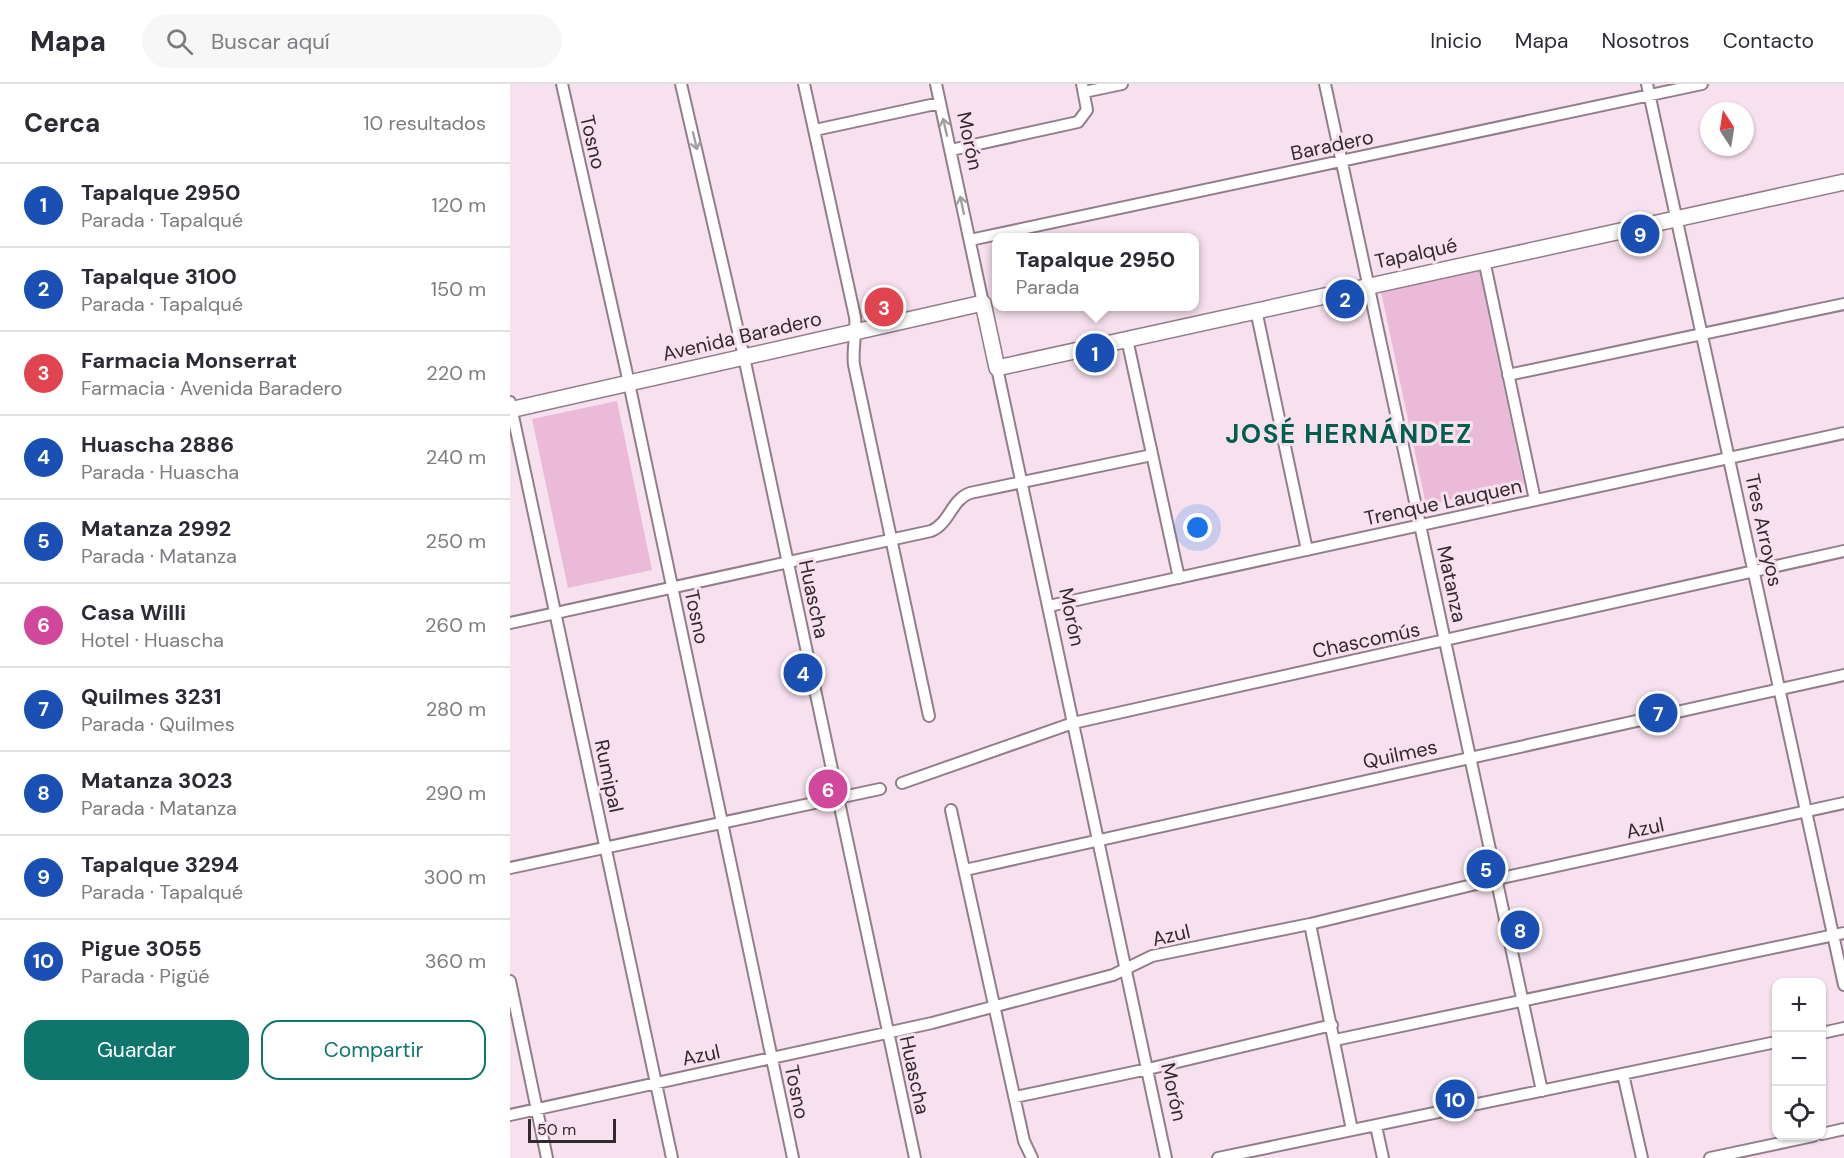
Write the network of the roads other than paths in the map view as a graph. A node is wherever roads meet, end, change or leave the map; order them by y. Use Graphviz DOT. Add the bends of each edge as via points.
graph roads {
  1 [pos="562,84"];
  2 [pos="681,84"];
  3 [pos="804,84"];
  4 [pos="936,84"];
  5 [pos="1122,84"];
  6 [pos="1325,84"];
  7 [pos="1702,84"];
  8 [pos="1083,88"];
  9 [pos="1649,90"];
  10 [pos="940,103"];
  11 [pos="815,130"];
  12 [pos="951,150"];
  13 [pos="1342,161"];
  14 [pos="1844,182"];
  15 [pos="1677,219"];
  16 [pos="1003,233"];
  17 [pos="992,235"];
  18 [pos="970,240"];
  19 [pos="1484,260"];
  20 [pos="1369,285"];
  21 [pos="983,303"];
  22 [pos="1844,304"];
  23 [pos="1256,310"];
  24 [pos="857,332"];
  25 [pos="1702,335"];
  26 [pos="1127,339"];
  27 [pos="744,357"];
  28 [pos="998,368"];
  29 [pos="1508,375"];
  30 [pos="629,383"];
  31 [pos="511,407"];
  32 [pos="1844,434"];
  33 [pos="1152,455"];
  34 [pos="1729,458"];
  35 [pos="1021,481"];
  36 [pos="1534,500"];
  37 [pos="1421,525"];
  38 [pos="891,540"];
  39 [pos="1307,550"];
  40 [pos="1844,551"];
  41 [pos="788,563"];
  42 [pos="1754,571"];
  43 [pos="1179,578"];
  44 [pos="672,588"];
  45 [pos="1049,606"];
  46 [pos="555,613"];
  47 [pos="510,623"];
  48 [pos="1446,641"];
  49 [pos="1844,675"];
  50 [pos="1780,689"];
  51 [pos="929,716"];
  52 [pos="1073,723"];
  53 [pos="1471,757"];
  54 [pos="902,783"];
  55 [pos="880,789"];
  56 [pos="838,798"];
  57 [pos="1844,803"];
  58 [pos="951,810"];
  59 [pos="1806,811"];
  60 [pos="722,822"];
  61 [pos="1099,839"];
  62 [pos="605,847"];
  63 [pos="510,868"];
  64 [pos="965,870"];
  65 [pos="1497,879"];
  66 [pos="1310,924"];
  67 [pos="1838,934"];
  68 [pos="1127,970"];
  69 [pos="510,981"];
  70 [pos="1844,985"];
  71 [pos="1523,1002"];
  72 [pos="994,1006"];
  73 [pos="1332,1025"];
  74 [pos="1844,1028"];
  75 [pos="1826,1032"];
  76 [pos="888,1033"];
  77 [pos="1335,1040"];
  78 [pos="1772,1043"];
  79 [pos="772,1058"];
  80 [pos="1148,1069"];
  81 [pos="1623,1074"];
  82 [pos="656,1083"];
  83 [pos="1542,1091"];
  84 [pos="1014,1097"];
  85 [pos="537,1109"];
  86 [pos="510,1115"];
  87 [pos="1376,1126"];
  88 [pos="1844,1129"];
  89 [pos="1353,1130"];
  90 [pos="1826,1133"];
  91 [pos="1794,1140"];
  92 [pos="1278,1146"];
  93 [pos="547,1158"];
  94 [pos="672,1158"];
  95 [pos="793,1158"];
  96 [pos="915,1158"];
  97 [pos="1032,1158"];
  98 [pos="1166,1158"];
  99 [pos="1218,1158"];
  100 [pos="1280,1158"];
  101 [pos="1383,1158"];
  102 [pos="1642,1158"];
  103 [pos="1710,1158"];
  1 -- 30 [label="street, Tosno"];
  2 -- 27 [label="street, Huascha, one-way"];
  3 -- 11 [label="street"];
  4 -- 10 [label="street, Morón"];
  5 -- 8 [label="street"];
  6 -- 13 [label="street, Matanza"];
  7 -- 9 [label="street, Baradero"];
  8 -- 12 [label="street" via="1087,110 1078,122"];
  9 -- 13 [label="street, Baradero"];
  9 -- 15 [label="street, Tres Arroyos"];
  10 -- 11 [label="street"];
  12 -- 10 [label="street, Morón, one-way"];
  11 -- 24 [label="street"];
  18 -- 12 [label="street, Morón, one-way"];
  13 -- 16 [label="street, Baradero"];
  13 -- 20 [label="street, Matanza"];
  14 -- 15 [label="main road, Tapalqué"];
  15 -- 19 [label="main road, Tapalqué"];
  15 -- 25 [label="street, Tres Arroyos"];
  17 -- 18 [label="street, Baradero"];
  18 -- 21 [label="street, Morón"];
  19 -- 20 [label="main road, Tapalqué"];
  19 -- 29 [label="street"];
  20 -- 23 [label="main road, Tapalqué"];
  20 -- 37 [label="street, Matanza"];
  21 -- 24 [label="main road, Avenida Baradero"];
  21 -- 28 [label="main road, Morón"];
  22 -- 25 [label="street"];
  23 -- 26 [label="main road, Tapalqué"];
  23 -- 39 [label="street"];
  24 -- 27 [label="main road, Avenida Baradero"];
  24 -- 38 [label="street" via="854,365"];
  25 -- 29 [label="street"];
  25 -- 34 [label="street, Tres Arroyos"];
  26 -- 28 [label="main road, Tapalqué"];
  26 -- 33 [label="street"];
  27 -- 30 [label="main road, Avenida Baradero"];
  27 -- 41 [label="street, Huascha"];
  28 -- 35 [label="street, Morón"];
  29 -- 36 [label="street"];
  30 -- 31 [label="main road, Avenida Baradero"];
  30 -- 44 [label="street, Tosno"];
  31 -- 46 [label="street, Rumipal"];
  32 -- 34 [label="street, Trenque Lauquen"];
  33 -- 35 [label="street"];
  33 -- 43 [label="street"];
  34 -- 36 [label="street, Trenque Lauquen"];
  34 -- 42 [label="street, Tres Arroyos"];
  35 -- 38 [label="street" via="962,496 941,527"];
  35 -- 45 [label="street, Morón"];
  36 -- 37 [label="street, Trenque Lauquen"];
  37 -- 39 [label="street, Trenque Lauquen"];
  37 -- 48 [label="street, Matanza"];
  38 -- 41 [label="street"];
  38 -- 51 [label="street"];
  39 -- 43 [label="street, Trenque Lauquen"];
  40 -- 42 [label="street, Chascomús"];
  41 -- 44 [label="street"];
  41 -- 56 [label="street, Huascha"];
  42 -- 48 [label="street, Chascomús"];
  42 -- 50 [label="street, Tres Arroyos"];
  43 -- 45 [label="street, Trenque Lauquen"];
  44 -- 46 [label="street"];
  44 -- 60 [label="street, Tosno"];
  45 -- 52 [label="street, Morón"];
  46 -- 47 [label="street"];
  46 -- 62 [label="street, Rumipal"];
  48 -- 52 [label="street, Chascomús"];
  48 -- 53 [label="street, Matanza"];
  49 -- 50 [label="street, Quilmes"];
  50 -- 53 [label="street, Quilmes"];
  50 -- 59 [label="street, Tres Arroyos"];
  52 -- 54 [label="street, Chascomús"];
  52 -- 61 [label="street, Morón"];
  53 -- 61 [label="street, Quilmes"];
  53 -- 65 [label="street, Matanza"];
  55 -- 56 [label="street"];
  56 -- 60 [label="street"];
  56 -- 76 [label="street, Huascha"];
  57 -- 59 [label="street, Azul"];
  58 -- 64 [label="street"];
  59 -- 65 [label="street, Azul"];
  59 -- 67 [label="street, Tres Arroyos"];
  60 -- 62 [label="street"];
  60 -- 79 [label="street, Tosno"];
  61 -- 64 [label="street, Quilmes"];
  61 -- 68 [label="street, Morón"];
  62 -- 63 [label="street"];
  62 -- 82 [label="street, Rumipal"];
  64 -- 72 [label="street"];
  65 -- 66 [label="street, Azul"];
  65 -- 71 [label="street, Matanza"];
  66 -- 68 [label="street, Azul" via="1152,956"];
  66 -- 73 [label="street"];
  67 -- 70 [label="street, Tres Arroyos"];
  67 -- 71 [label="street"];
  68 -- 72 [label="street, Azul"];
  68 -- 80 [label="street, Morón"];
  69 -- 85 [label="street"];
  71 -- 77 [label="street"];
  71 -- 83 [label="street, Matanza"];
  72 -- 76 [label="street, Azul"];
  72 -- 84 [label="street"];
  73 -- 77 [label="street"];
  73 -- 80 [label="street"];
  74 -- 75 [label="street"];
  76 -- 79 [label="street, Azul"];
  76 -- 96 [label="street, Huascha"];
  77 -- 89 [label="street"];
  78 -- 81 [label="street"];
  79 -- 82 [label="street, Azul"];
  79 -- 95 [label="street, Tosno"];
  80 -- 84 [label="street"];
  80 -- 98 [label="street, Morón"];
  81 -- 83 [label="street"];
  81 -- 102 [label="street"];
  82 -- 85 [label="street, Azul"];
  82 -- 94 [label="street, Rumipal"];
  83 -- 87 [label="street"];
  84 -- 97 [label="street"];
  85 -- 86 [label="street, Azul"];
  85 -- 93 [label="street"];
  87 -- 89 [label="street"];
  87 -- 101 [label="street"];
  88 -- 90 [label="street"];
  89 -- 92 [label="street"];
  91 -- 103 [label="street"];
  92 -- 99 [label="street"];
  92 -- 100 [label="street"];
}
